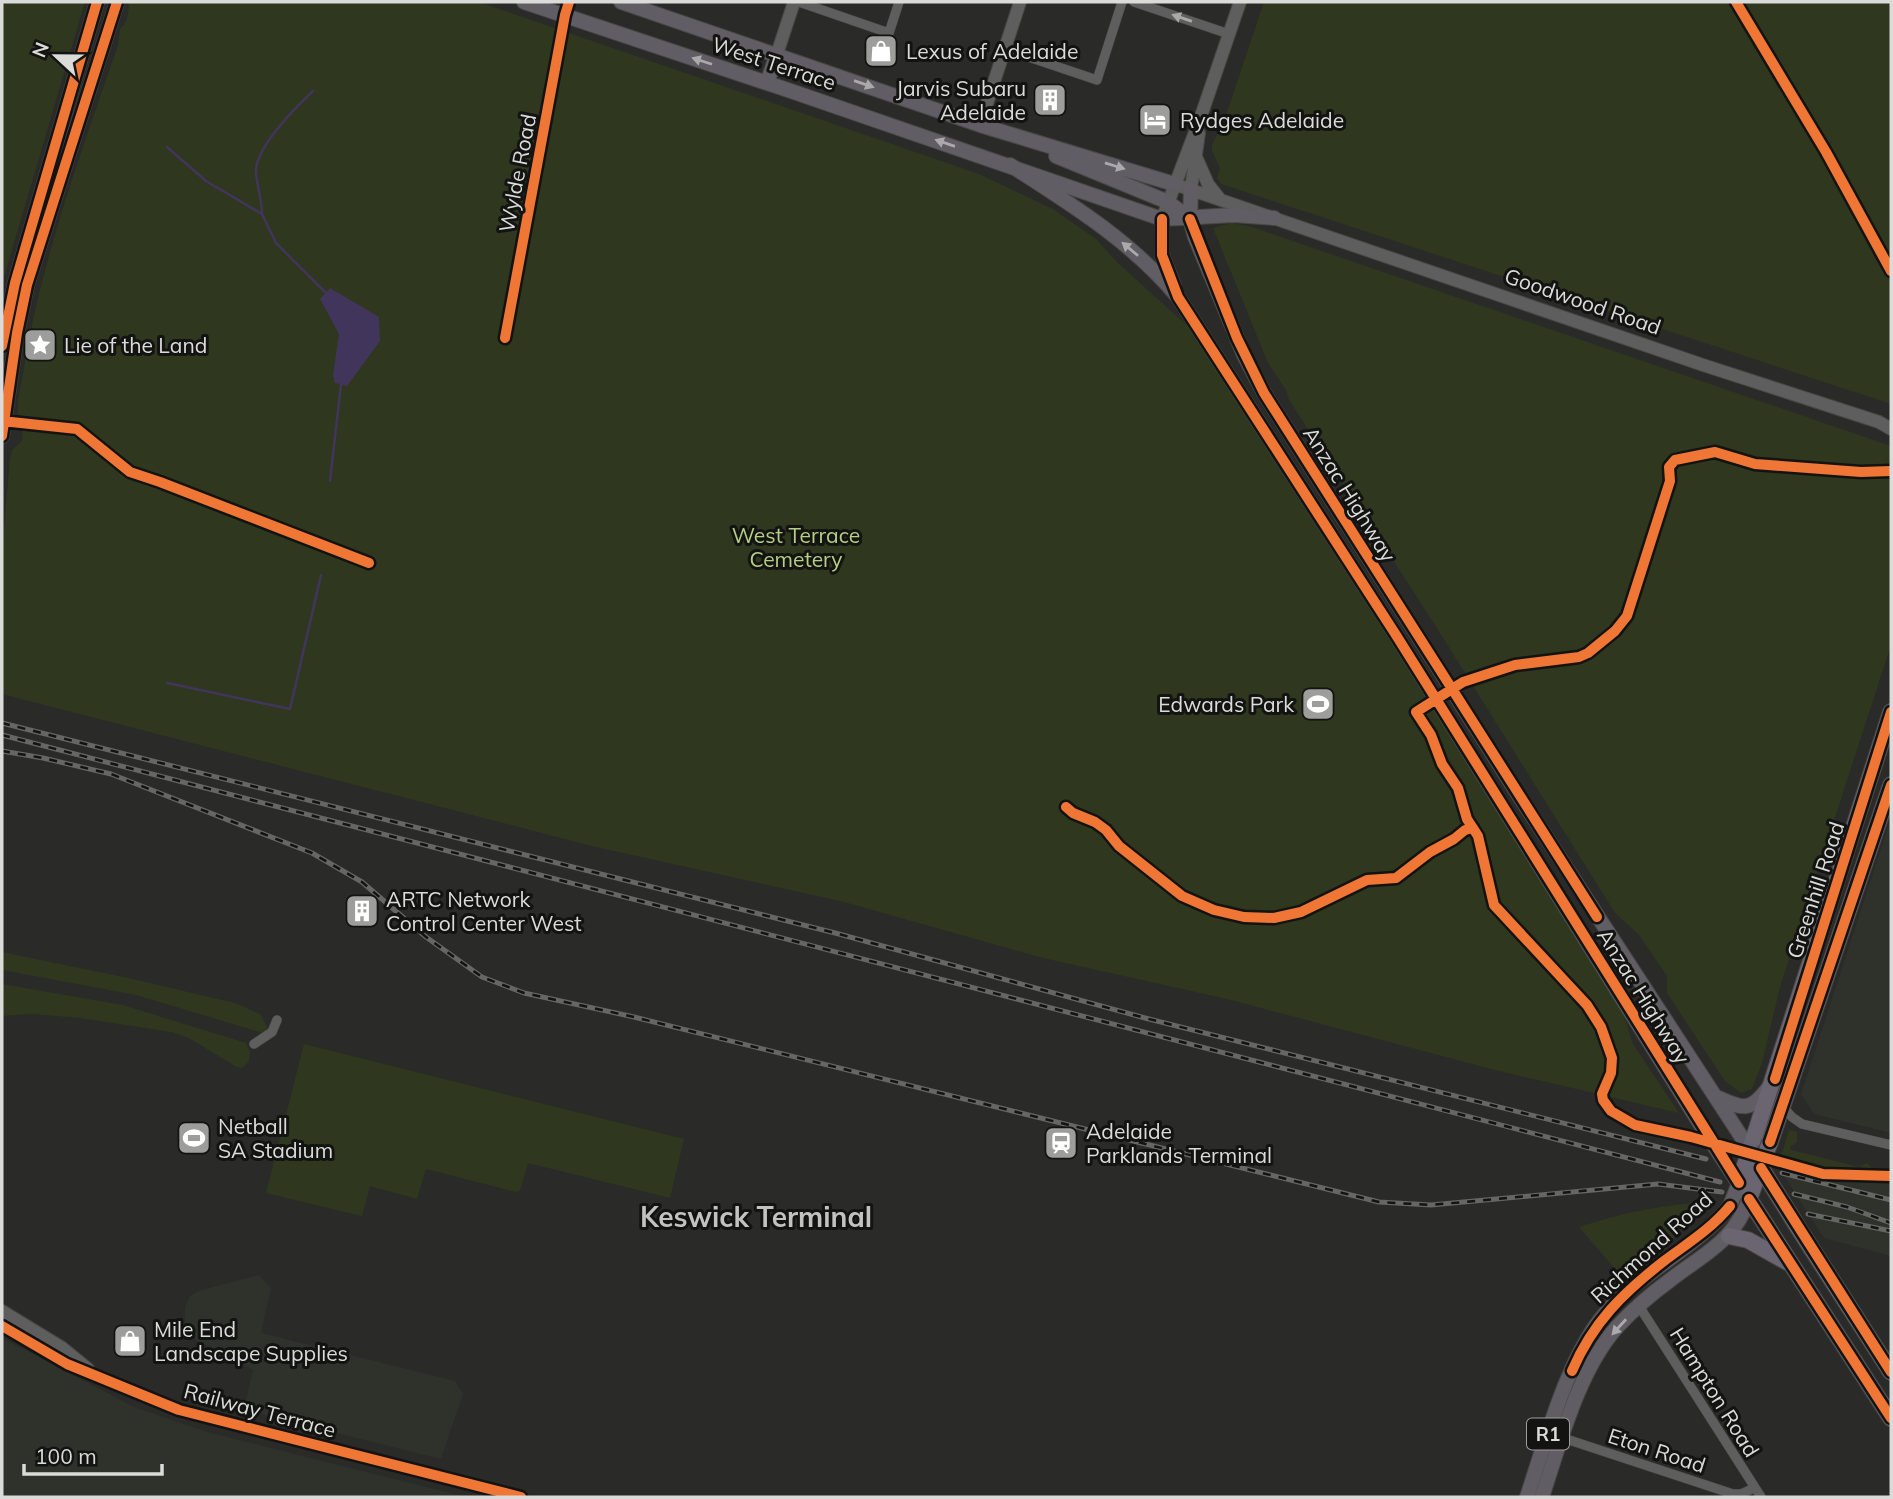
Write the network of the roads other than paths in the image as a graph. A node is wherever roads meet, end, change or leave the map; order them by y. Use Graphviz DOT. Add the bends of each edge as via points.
graph roads {
  1 [pos="97,2"];
  2 [pos="117,2"];
  3 [pos="524,2"];
  4 [pos="621,2"];
  5 [pos="796,2"];
  6 [pos="899,2"];
  7 [pos="1020,2"];
  8 [pos="1122,2"];
  9 [pos="1134,2"];
  10 [pos="1240,2"];
  11 [pos="567,9"];
  12 [pos="1229,34"];
  13 [pos="1004,49"];
  14 [pos="777,54"];
  15 [pos="767,83"];
  16 [pos="1200,119"];
  17 [pos="979,125"];
  18 [pos="1197,159"];
  19 [pos="1010,165"];
  20 [pos="1174,184"];
  21 [pos="1191,189"];
  22 [pos="1220,199"];
  23 [pos="1168,202"];
  24 [pos="1274,218"];
  25 [pos="1162,219"];
  26 [pos="1190,219"];
  27 [pos="1178,297"];
  28 [pos="505,338"];
  29 [pos="2,346"];
  30 [pos="1885,422"];
  31 [pos="1891,429"];
  32 [pos="2,436"];
  33 [pos="1891,712"];
  34 [pos="1891,785"];
  35 [pos="1876,830"];
  36 [pos="1544,835"];
  37 [pos="1528,845"];
  38 [pos="1841,871"];
  39 [pos="277,1020"];
  40 [pos="254,1044"];
  41 [pos="1775,1079"];
  42 [pos="1717,1097"];
  43 [pos="1783,1107"];
  44 [pos="1750,1141"];
  45 [pos="1891,1145"];
  46 [pos="1761,1168"];
  47 [pos="1739,1183"];
  48 [pos="1749,1199"];
  49 [pos="1729,1236"];
  50 [pos="1792,1265"];
  51 [pos="1626,1294"];
  52 [pos="1639,1306"];
  53 [pos="2,1311"];
  54 [pos="2,1326"];
  55 [pos="1891,1372"];
  56 [pos="99,1379"];
  57 [pos="1891,1418"];
  58 [pos="1555,1435"];
  59 [pos="1755,1488"];
  60 [pos="521,1497"];
  61 [pos="1527,1497"];
  62 [pos="1542,1497"];
  63 [pos="1761,1497"];
  1 -- 29 [label="main road" via="15,283"];
  2 -- 32 [label="main road" via="27,285"];
  3 -- 11 [label="main road, West Terrace"];
  4 -- 14 [label="main road, West Terrace"];
  5 -- 6 [label="street" via="889,33"];
  5 -- 14 [label="main road"];
  7 -- 13 [label="main road"];
  8 -- 13 [label="street" via="1097,80"];
  12 -- 9 [label="street, one-way"];
  10 -- 12 [label="main road"];
  15 -- 11 [label="main road, West Terrace, one-way"];
  11 -- 28 [label="street, Wylde Road"];
  12 -- 16 [label="main road"];
  13 -- 17 [label="main road"];
  14 -- 15 [label="main road"];
  14 -- 17 [label="main road, West Terrace, one-way"];
  19 -- 15 [label="main road, West Terrace, one-way"];
  16 -- 18 [label="main road"];
  16 -- 20 [label="main road"];
  17 -- 20 [label="main road, West Terrace, one-way"];
  17 -- 23 [label="main road, West Terrace"];
  18 -- 21 [label="main road"];
  18 -- 22 [label="main road"];
  19 -- 25 [label="main road, West Terrace"];
  27 -- 19 [label="main road, West Terrace, one-way" via="1111,233"];
  20 -- 21 [label="main road, Goodwood Road"];
  20 -- 23 [label="main road"];
  21 -- 22 [label="main road, Goodwood Road"];
  21 -- 26 [label="main road, Anzac Highway"];
  22 -- 24 [label="main road, Goodwood Road"];
  23 -- 25 [label="main road"];
  23 -- 26 [label="main road, West Terrace"];
  24 -- 26 [label="main road, Goodwood Road"];
  24 -- 30 [label="main road, Goodwood Road" via="1703,365"];
  25 -- 26 [label="main road, West Terrace"];
  25 -- 27 [label="main road" via="1163,255"];
  26 -- 36 [label="main road, Anzac Highway" via="1264,393"];
  27 -- 37 [label="main road, Anzac Highway"];
  30 -- 31 [label="main road, Goodwood Road"];
  33 -- 38 [label="highway, Greenhill Road / R1"];
  34 -- 35 [label="highway, Greenhill Road / R1"];
  35 -- 38 [label="highway" via="1862,844 1849,874"];
  35 -- 43 [label="highway, Greenhill Road / R1"];
  36 -- 37 [label="main road"];
  36 -- 42 [label="main road, Anzac Highway"];
  37 -- 47 [label="main road, Anzac Highway, bridge"];
  38 -- 41 [label="highway, Greenhill Road / R1"];
  39 -- 40 [label="street" via="272,1032"];
  41 -- 42 [label="main road" via="1759,1101 1747,1107"];
  41 -- 44 [label="highway, Greenhill Road / R1"];
  42 -- 44 [label="main road, Anzac Highway"];
  43 -- 45 [label="street" via="1802,1124"];
  43 -- 46 [label="highway, Greenhill Road / R1, bridge"];
  44 -- 46 [label="highway, Anzac Highway, bridge"];
  44 -- 47 [label="highway, Greenhill Road / R1, bridge"];
  46 -- 48 [label="highway, Richmond Road / R1, bridge"];
  46 -- 55 [label="highway, Anzac Highway, bridge"];
  47 -- 48 [label="main road, Anzac Highway, bridge"];
  47 -- 51 [label="main road, Richmond Road / R1, bridge" via="1730,1206 1708,1230"];
  48 -- 49 [label="main road, Richmond Road / R1"];
  48 -- 50 [label="highway, Anzac Highway"];
  49 -- 50 [label="highway" via="1770,1250"];
  49 -- 52 [label="main road, Richmond Road / R1"];
  50 -- 57 [label="highway, Anzac Highway"];
  51 -- 52 [label="main road"];
  51 -- 58 [label="main road, Richmond Road / R1" via="1605,1314 1579,1354"];
  52 -- 58 [label="main road, Richmond Road / R1, one-way" via="1597,1356"];
  52 -- 59 [label="street, Hampton Road"];
  53 -- 56 [label="main road, Railway Terrace" via="61,1347"];
  54 -- 56 [label="main road, Railway Terrace"];
  56 -- 60 [label="main road, Railway Terrace" via="179,1410"];
  58 -- 59 [label="street, Eton Road" via="1733,1493"];
  58 -- 61 [label="main road, Richmond Road / R1"];
  58 -- 62 [label="main road, Richmond Road / R1"];
  59 -- 63 [label="street, Hampton Road"];
}
